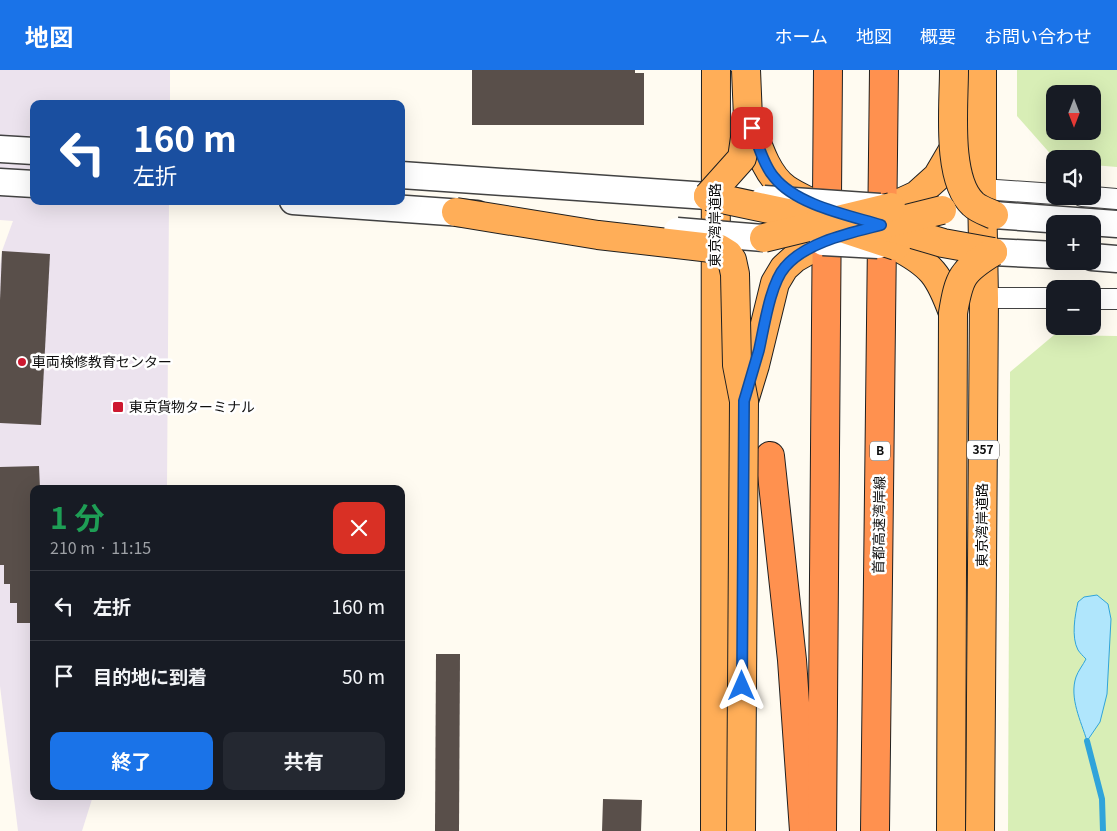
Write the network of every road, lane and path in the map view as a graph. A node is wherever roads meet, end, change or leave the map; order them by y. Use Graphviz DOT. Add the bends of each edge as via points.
graph roads {
  1 [pos="716,70"];
  2 [pos="746,70"];
  3 [pos="828,70"];
  4 [pos="954,70"];
  5 [pos="982,70"];
  6 [pos="884,72"];
  7 [pos="748,118"];
  8 [pos="954,148"];
  9 [pos="0,149"];
  10 [pos="30,151"];
  11 [pos="405,176"];
  12 [pos="0,182"];
  13 [pos="30,184"];
  14 [pos="982,189"];
  15 [pos="1046,193"];
  16 [pos="708,196"];
  17 [pos="1101,198"];
  18 [pos="1117,199"];
  19 [pos="352,205"];
  20 [pos="942,210"];
  21 [pos="456,212"];
  22 [pos="994,214"];
  23 [pos="820,222"];
  24 [pos="854,224"];
  25 [pos="1117,224"];
  26 [pos="889,226"];
  27 [pos="764,238"];
  28 [pos="993,252"];
  29 [pos="1046,255"];
  30 [pos="1101,258"];
  31 [pos="1117,259"];
  32 [pos="984,298"];
  33 [pos="1046,298"];
  34 [pos="1101,298"];
  35 [pos="1117,299"];
  36 [pos="953,313"];
  37 [pos="744,401"];
  38 [pos="770,456"];
  39 [pos="715,831"];
  40 [pos="741,831"];
  41 [pos="804,831"];
  42 [pos="822,831"];
  43 [pos="875,831"];
  44 [pos="951,831"];
  45 [pos="980,831"];
  1 -- 39 [label="highway, 東京湾岸道路"];
  2 -- 7 [label="highway, bridge"];
  3 -- 42 [label="highway"];
  4 -- 8 [label="highway, bridge"];
  5 -- 14 [label="highway, 東京湾岸道路 / 357"];
  6 -- 43 [label="highway, 首都高速湾岸線 / B"];
  7 -- 16 [label="highway, bridge" via="742,158"];
  7 -- 23 [label="highway, bridge" via="773,176"];
  8 -- 22 [label="highway, bridge" via="957,172 966,196 974,205"];
  8 -- 26 [label="highway" via="937,177"];
  9 -- 10 [label="street"];
  11 -- 16 [label="street"];
  12 -- 13 [label="street"];
  14 -- 15 [label="street"];
  14 -- 32 [label="highway, 東京湾岸道路 / 357"];
  16 -- 23 [label="highway, bridge" via="767,207"];
  17 -- 18 [label="street"];
  19 -- 21 [label="street"];
  20 -- 22 [label="street, bridge"];
  20 -- 26 [label="highway, bridge"];
  21 -- 27 [label="street, bridge"];
  21 -- 37 [label="highway, bridge" via="598,235 720,249 728,254 735,274 737,366"];
  22 -- 25 [label="street"];
  23 -- 24 [label="highway, bridge"];
  23 -- 24 [label="highway, bridge"];
  23 -- 26 [label="street, bridge"];
  23 -- 26 [label="street, bridge"];
  23 -- 27 [label="highway, bridge"];
  23 -- 37 [label="highway" via="775,283"];
  24 -- 26 [label="highway, bridge"];
  26 -- 28 [label="highway, bridge" via="943,243"];
  26 -- 36 [label="highway" via="931,269 944,287"];
  28 -- 29 [label="street"];
  28 -- 36 [label="highway, bridge" via="963,274"];
  30 -- 31 [label="street"];
  32 -- 33 [label="street"];
  32 -- 45 [label="highway, 東京湾岸道路 / 357"];
  34 -- 35 [label="street"];
  36 -- 44 [label="highway, bridge"];
  37 -- 40 [label="highway, bridge"];
  38 -- 41 [label="highway" via="792,660"];
}
